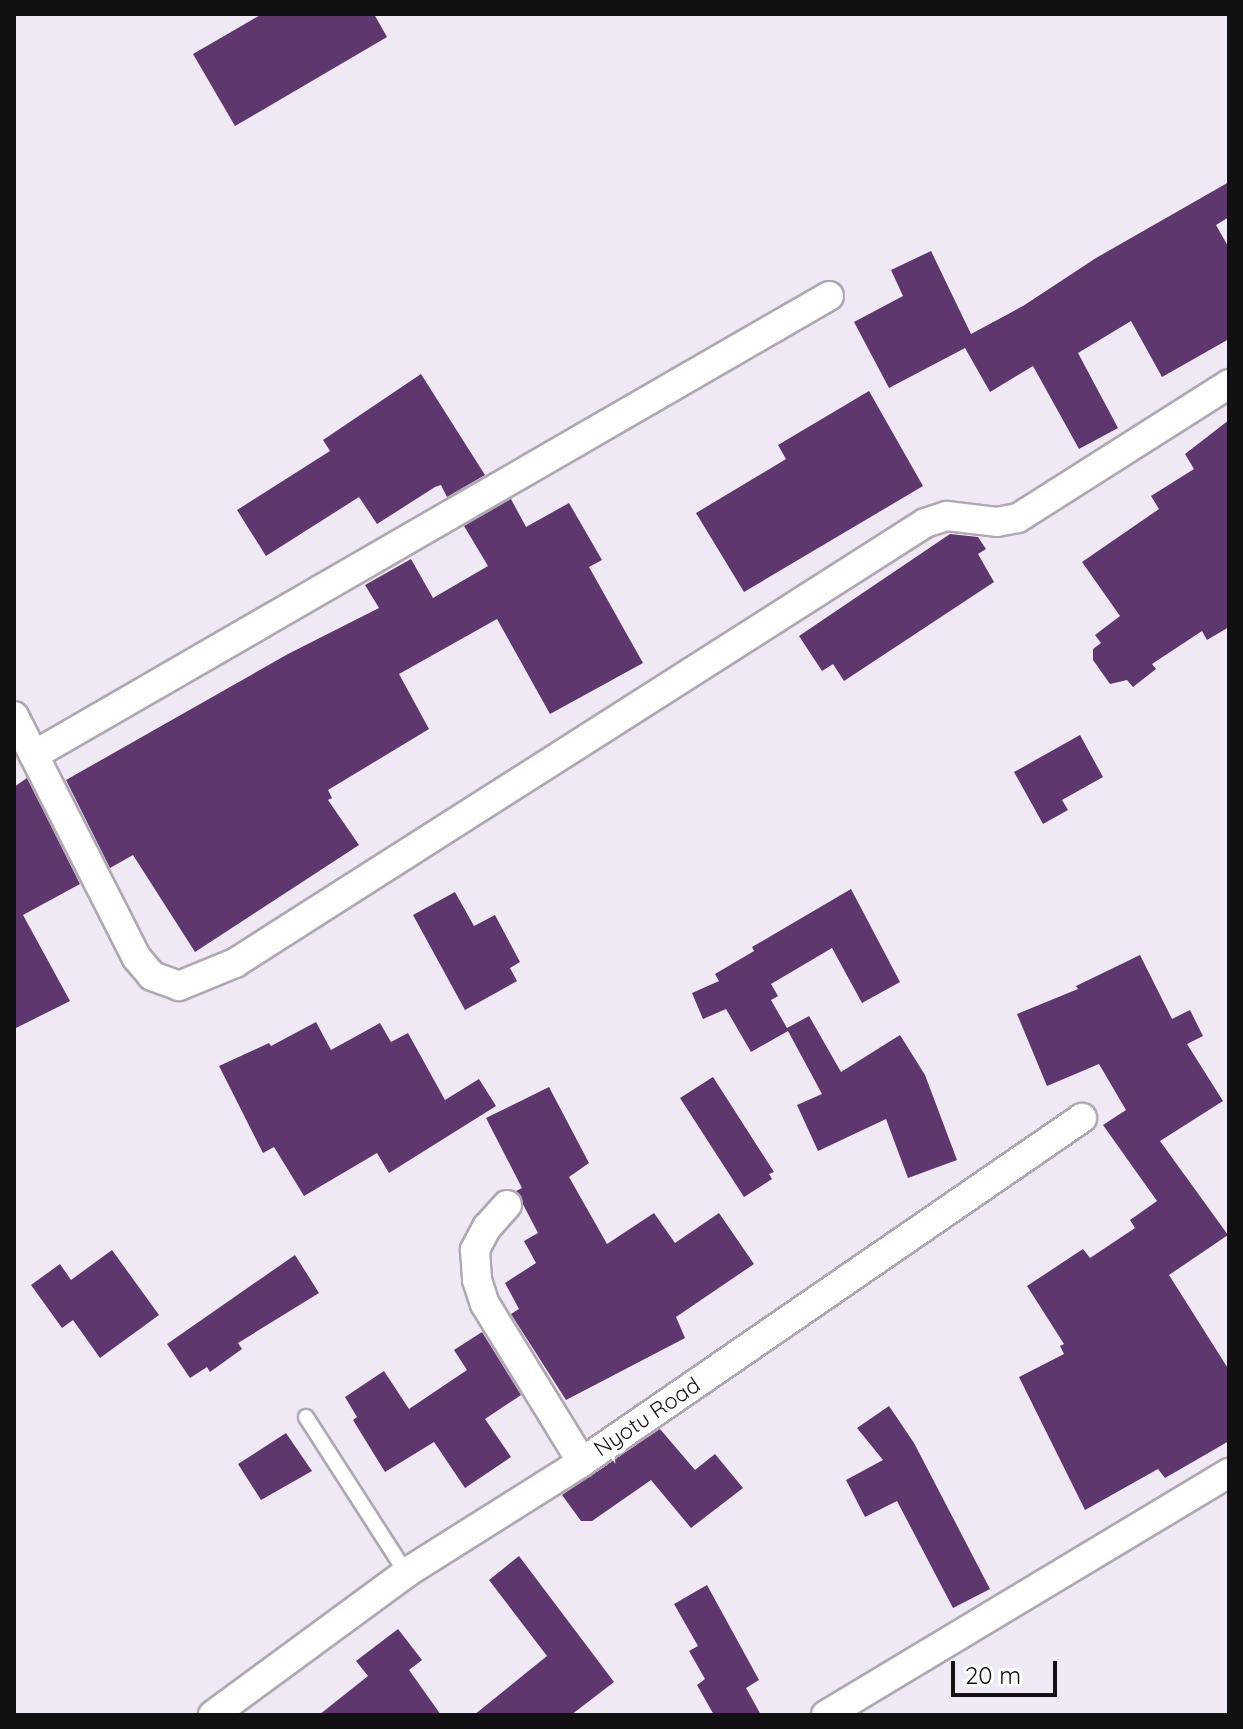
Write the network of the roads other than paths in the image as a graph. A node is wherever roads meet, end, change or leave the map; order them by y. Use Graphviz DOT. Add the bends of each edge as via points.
graph roads {
  1 [pos="829,296"];
  2 [pos="1229,384"];
  3 [pos="14,716"];
  4 [pos="34,755"];
  5 [pos="1082,1118"];
  6 [pos="507,1205"];
  7 [pos="306,1417"];
  8 [pos="582,1462"];
  9 [pos="1229,1473"];
  10 [pos="406,1573"];
  11 [pos="213,1715"];
  12 [pos="826,1715"];
  1 -- 4 [label="street"];
  2 -- 4 [label="street" via="1018,518 997,522 947,516 925,523 235,963 179,986 152,976 137,958"];
  3 -- 4 [label="street"];
  5 -- 8 [label="street, Nyotu Road"];
  6 -- 8 [label="street" via="475,1250 477,1280 485,1304"];
  7 -- 10 [label="lane"];
  8 -- 10 [label="street, Nyotu Road"];
  9 -- 12 [label="street"];
  10 -- 11 [label="street, Nyotu Road"];
}
